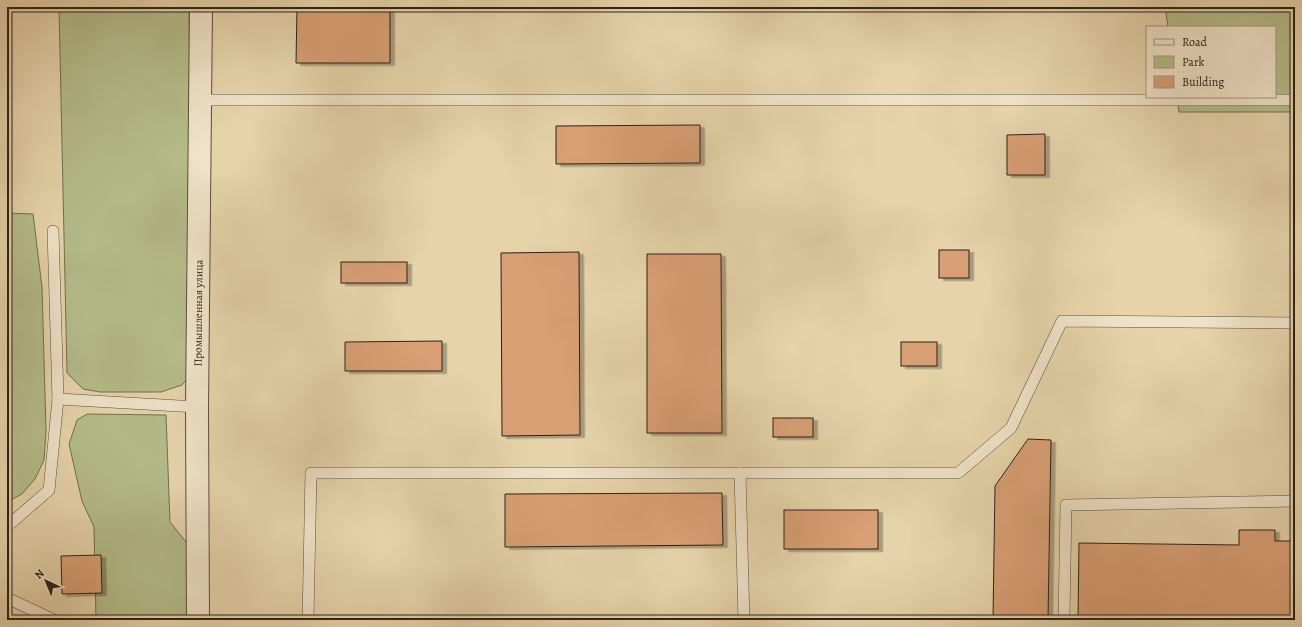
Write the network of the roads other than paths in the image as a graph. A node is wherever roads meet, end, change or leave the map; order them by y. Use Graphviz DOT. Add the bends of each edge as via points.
graph roads {
  1 [pos="201,7"];
  2 [pos="200,100"];
  3 [pos="1295,100"];
  4 [pos="54,231"];
  5 [pos="1295,323"];
  6 [pos="58,399"];
  7 [pos="197,407"];
  8 [pos="740,472"];
  9 [pos="1295,501"];
  10 [pos="7,522"];
  11 [pos="7,598"];
  12 [pos="54,620"];
  13 [pos="198,620"];
  14 [pos="308,620"];
  15 [pos="744,620"];
  16 [pos="1064,620"];
  1 -- 2 [label="street, Промышленная улица"];
  2 -- 3 [label="lane"];
  2 -- 7 [label="street, Промышленная улица"];
  4 -- 6 [label="lane"];
  5 -- 8 [label="lane" via="1062,321 1011,428 958,473"];
  6 -- 7 [label="lane"];
  6 -- 10 [label="lane" via="49,490"];
  7 -- 13 [label="street, Промышленная улица"];
  8 -- 14 [label="lane" via="311,472"];
  8 -- 15 [label="lane"];
  9 -- 16 [label="lane" via="1066,504"];
  11 -- 12 [label="lane"];
}
